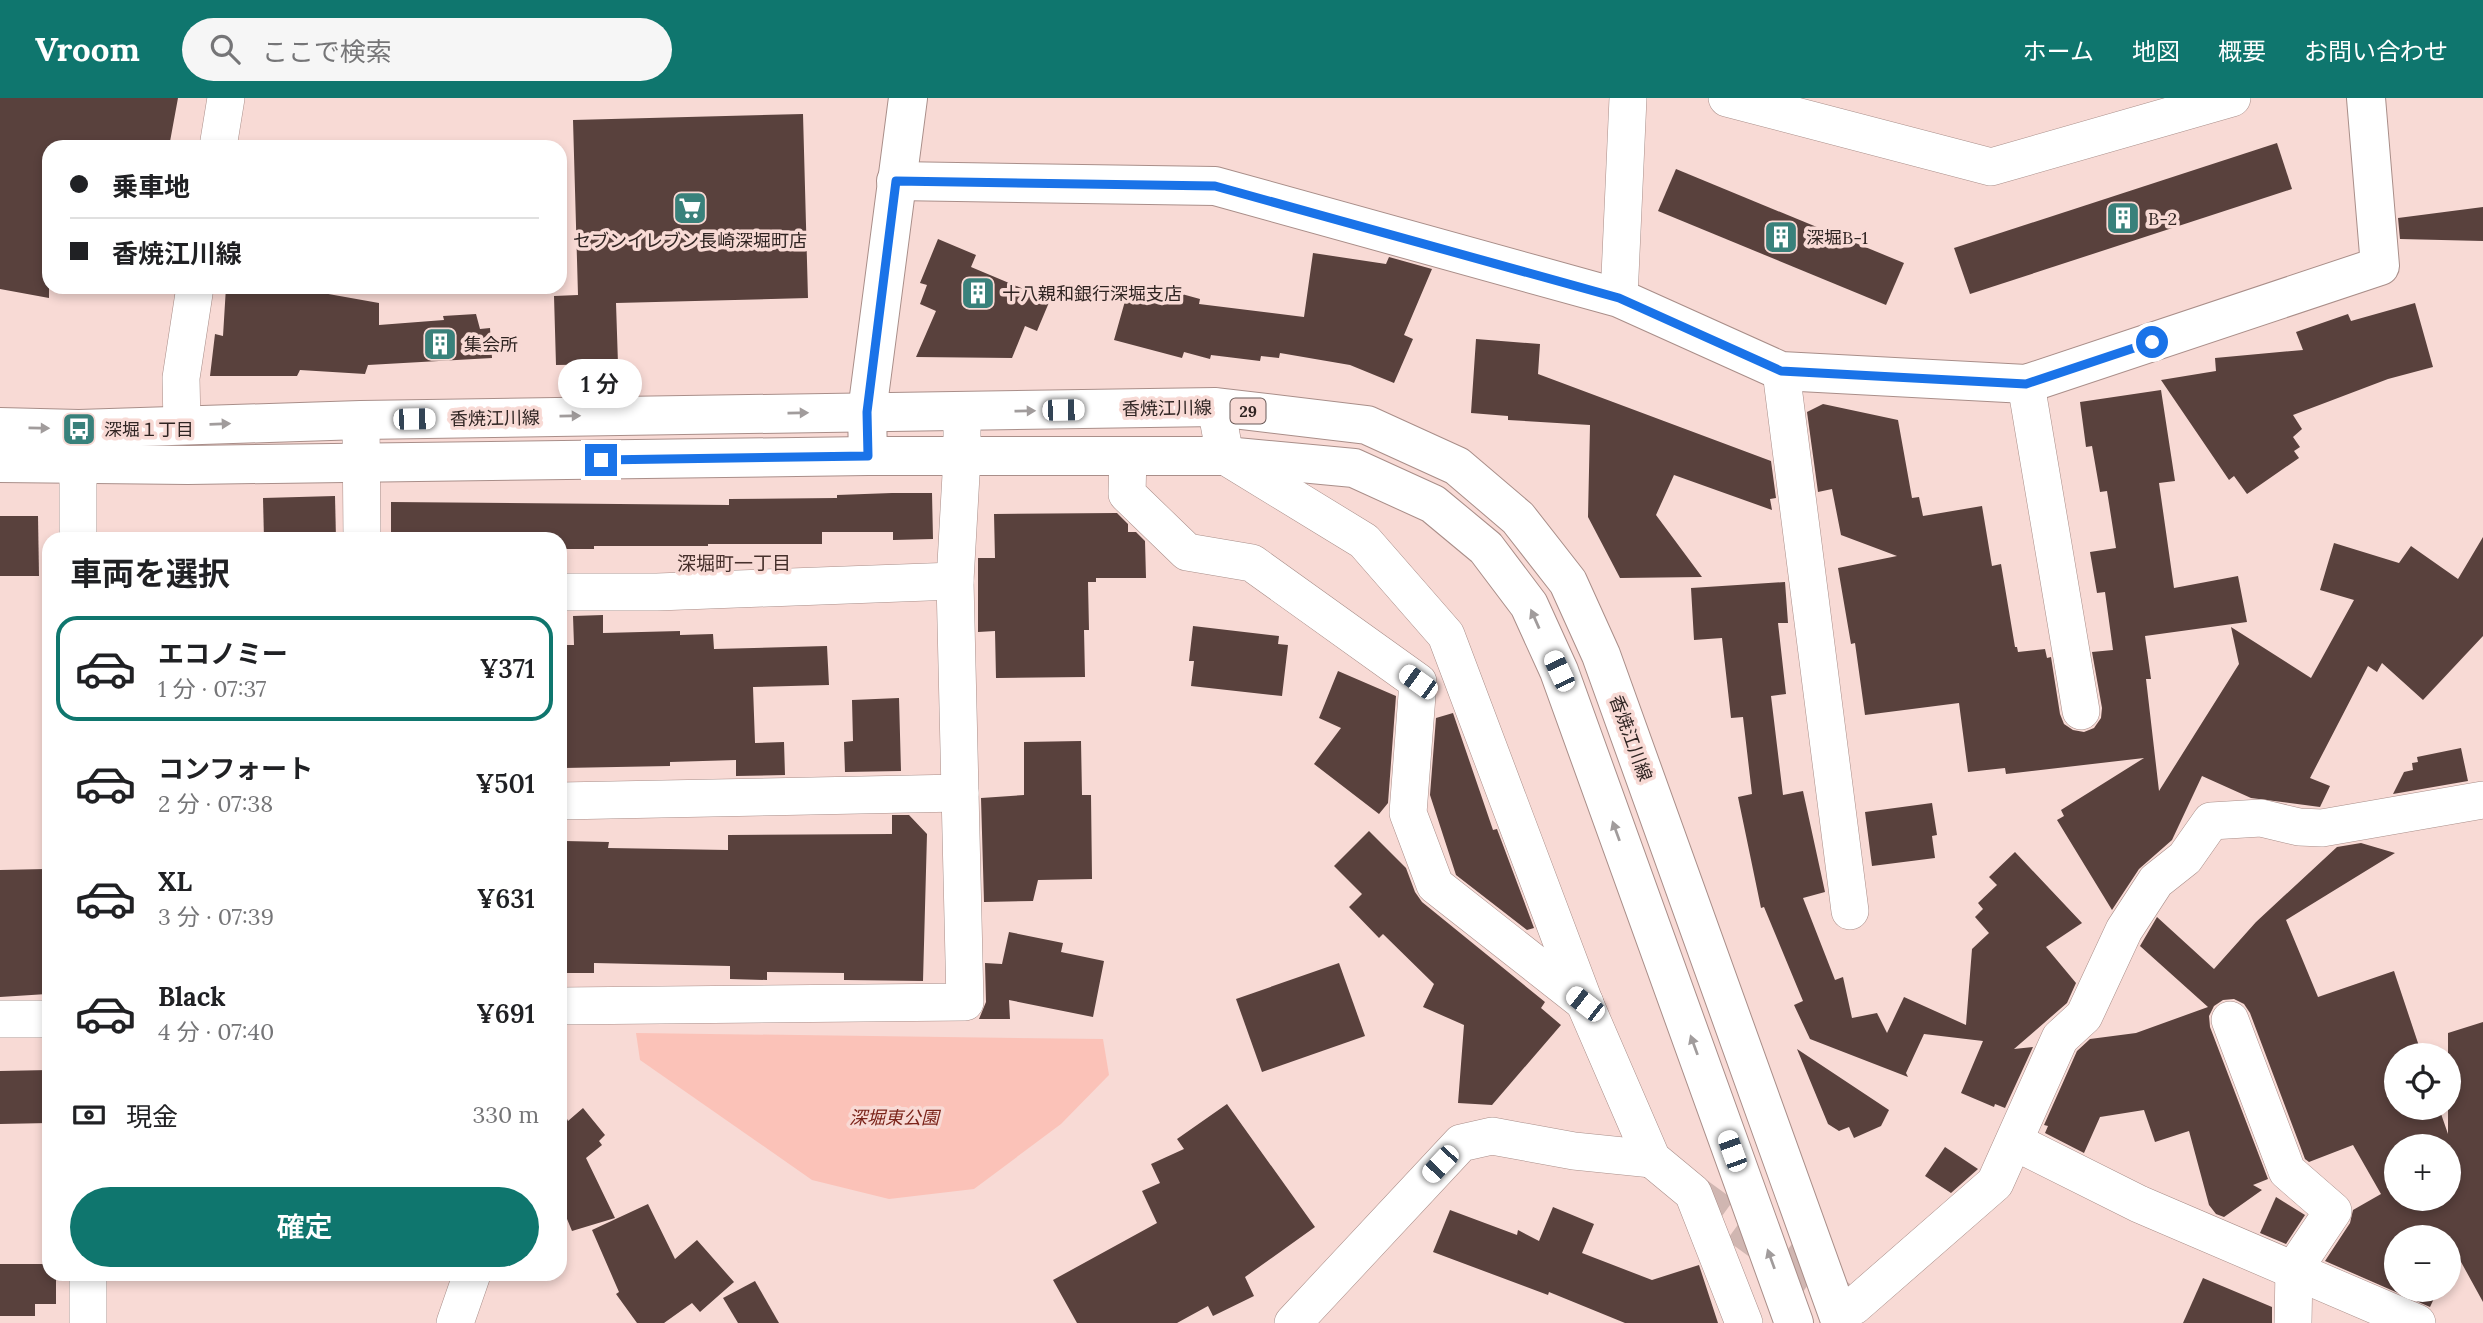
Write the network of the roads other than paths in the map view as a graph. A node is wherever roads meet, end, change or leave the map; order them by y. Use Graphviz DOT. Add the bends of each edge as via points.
graph roads {
  1 [pos="226,98"];
  2 [pos="908,98"];
  3 [pos="1628,98"];
  4 [pos="1727,98"];
  5 [pos="2232,98"];
  6 [pos="2366,98"];
  7 [pos="219,140"];
  8 [pos="896,181"];
  9 [pos="194,294"];
  10 [pos="1619,298"];
  11 [pos="1781,371"];
  12 [pos="2026,384"];
  13 [pos="1216,407"];
  14 [pos="867,412"];
  15 [pos="962,412"];
  16 [pos="361,420"];
  17 [pos="181,425"];
  18 [pos="0,427"];
  19 [pos="78,446"];
  20 [pos="868,456"];
  21 [pos="1128,456"];
  22 [pos="1225,456"];
  23 [pos="962,457"];
  24 [pos="0,463"];
  25 [pos="362,464"];
  26 [pos="78,532"];
  27 [pos="362,532"];
  28 [pos="955,582"];
  29 [pos="567,592"];
  30 [pos="2081,711"];
  31 [pos="960,793"];
  32 [pos="2483,800"];
  33 [pos="567,801"];
  34 [pos="1850,911"];
  35 [pos="1585,1004"];
  36 [pos="567,1006"];
  37 [pos="0,1019"];
  38 [pos="42,1019"];
  39 [pos="2230,1020"];
  40 [pos="2015,1142"];
  41 [pos="1652,1159"];
  42 [pos="2294,1269"];
  43 [pos="88,1281"];
  44 [pos="470,1281"];
  45 [pos="1854,1314"];
  46 [pos="88,1323"];
  47 [pos="455,1323"];
  48 [pos="1293,1323"];
  49 [pos="1744,1323"];
  50 [pos="1794,1323"];
  51 [pos="2293,1323"];
  52 [pos="2417,1323"];
  1 -- 7 [label="street"];
  2 -- 8 [label="main road"];
  3 -- 10 [label="street"];
  4 -- 5 [label="street" via="1992,167"];
  6 -- 12 [label="main road" via="2380,266"];
  8 -- 10 [label="main road" via="1215,186"];
  8 -- 14 [label="main road"];
  9 -- 17 [label="street" via="181,378"];
  10 -- 11 [label="main road"];
  11 -- 12 [label="main road"];
  11 -- 34 [label="street"];
  12 -- 30 [label="street"];
  15 -- 13 [label="main road, 香焼江川線 / 29, one-way"];
  13 -- 22 [label="street"];
  13 -- 45 [label="main road, 香焼江川線 / 29" via="1367,425 1457,466 1518,518 1567,582 1601,655"];
  14 -- 15 [label="main road, 香焼江川線 / 29"];
  16 -- 14 [label="main road, 香焼江川線 / 29, one-way"];
  14 -- 20 [label="main road"];
  15 -- 23 [label="street"];
  17 -- 16 [label="main road, 香焼江川線 / 29, one-way"];
  16 -- 25 [label="street"];
  17 -- 19 [label="main road, 香焼江川線 / 29"];
  18 -- 19 [label="main road, 香焼江川線 / 29, one-way"];
  19 -- 24 [label="main road, 香焼江川線 / 29"];
  19 -- 25 [label="main road, 香焼江川線 / 29" via="188,465"];
  19 -- 26 [label="street"];
  20 -- 23 [label="main road, 香焼江川線 / 29"];
  20 -- 25 [label="main road, 香焼江川線 / 29"];
  21 -- 22 [label="main road, 香焼江川線 / 29"];
  21 -- 23 [label="main road, 香焼江川線 / 29"];
  21 -- 35 [label="street" via="1127,494 1187,552 1252,563 1418,682 1408,813 1435,886"];
  22 -- 35 [label="street" via="1364,541 1446,635"];
  50 -- 22 [label="main road, 香焼江川線 / 29, one-way" via="1559,671 1529,605 1486,548 1433,504 1354,468"];
  23 -- 28 [label="street"];
  25 -- 27 [label="street"];
  28 -- 29 [label="street"];
  28 -- 31 [label="street"];
  31 -- 33 [label="street"];
  31 -- 36 [label="street" via="965,1002"];
  32 -- 40 [label="street" via="2322,828 2261,818 2211,821 2185,858 2156,881 2124,930 2084,1016 2060,1038"];
  35 -- 41 [label="street"];
  37 -- 38 [label="street"];
  39 -- 42 [label="street" via="2287,1171 2333,1211"];
  40 -- 42 [label="street" via="2139,1204"];
  40 -- 45 [label="street" via="1995,1183"];
  41 -- 48 [label="street" via="1492,1136 1461,1143"];
  41 -- 49 [label="street" via="1693,1193"];
  42 -- 51 [label="street"];
  42 -- 52 [label="street"];
  43 -- 46 [label="street"];
  44 -- 47 [label="street"];
}
